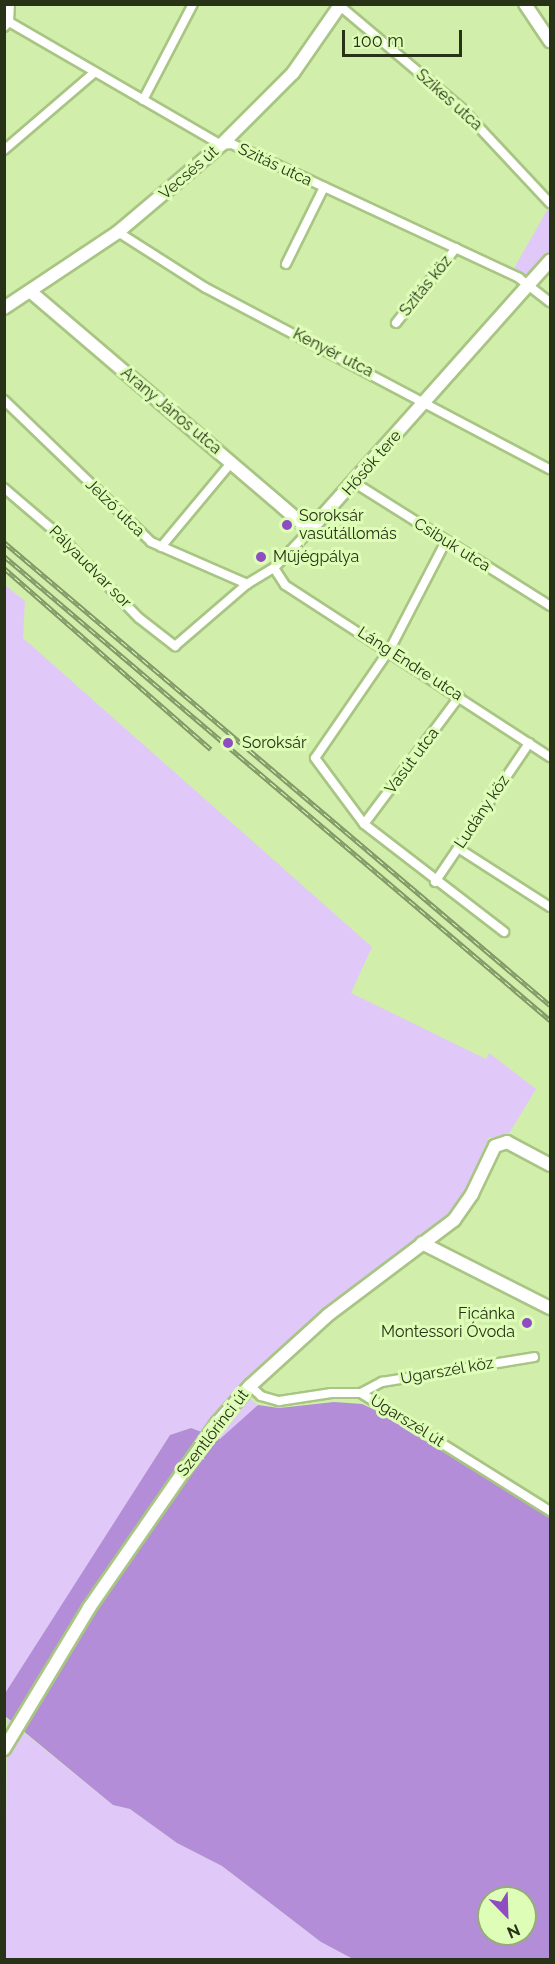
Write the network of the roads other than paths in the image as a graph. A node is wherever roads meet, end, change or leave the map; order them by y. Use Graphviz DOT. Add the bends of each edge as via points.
graph roads {
  1 [pos="10,4"];
  2 [pos="193,4"];
  3 [pos="525,4"];
  4 [pos="340,5"];
  5 [pos="6,23"];
  6 [pos="550,41"];
  7 [pos="95,72"];
  8 [pos="143,100"];
  9 [pos="221,145"];
  10 [pos="4,150"];
  11 [pos="324,187"];
  12 [pos="550,199"];
  13 [pos="118,232"];
  14 [pos="456,248"];
  15 [pos="550,261"];
  16 [pos="286,264"];
  17 [pos="529,283"];
  18 [pos="31,292"];
  19 [pos="550,302"];
  20 [pos="4,308"];
  21 [pos="396,323"];
  22 [pos="4,400"];
  23 [pos="425,401"];
  24 [pos="231,463"];
  25 [pos="550,469"];
  26 [pos="355,483"];
  27 [pos="4,488"];
  28 [pos="310,530"];
  29 [pos="446,541"];
  30 [pos="161,547"];
  31 [pos="274,568"];
  32 [pos="247,584"];
  33 [pos="550,606"];
  34 [pos="175,646"];
  35 [pos="390,649"];
  36 [pos="459,697"];
  37 [pos="529,743"];
  38 [pos="550,757"];
  39 [pos="364,825"];
  40 [pos="458,848"];
  41 [pos="435,882"];
  42 [pos="550,907"];
  43 [pos="504,933"];
  44 [pos="550,1165"];
  45 [pos="422,1243"];
  46 [pos="550,1308"];
  47 [pos="534,1358"];
  48 [pos="250,1386"];
  49 [pos="361,1393"];
  50 [pos="550,1508"];
  51 [pos="4,1749"];
  1 -- 5 [label="street"];
  2 -- 8 [label="street"];
  3 -- 6 [label="street"];
  4 -- 9 [label="street, Vecsés út" via="293,73"];
  4 -- 12 [label="street, Szikes utca" via="461,108"];
  5 -- 7 [label="street, Szitás utca"];
  7 -- 8 [label="street, Szitás utca"];
  7 -- 10 [label="street"];
  8 -- 9 [label="street, Szitás utca"];
  9 -- 11 [label="street, Szitás utca" via="232,144"];
  9 -- 13 [label="street, Vecsés út"];
  11 -- 14 [label="street, Szitás utca"];
  11 -- 16 [label="street"];
  13 -- 18 [label="street, Vecsés út"];
  13 -- 23 [label="street, Kenyér utca" via="206,288"];
  14 -- 17 [label="street, Szitás utca"];
  14 -- 21 [label="street, Szitás köz"];
  15 -- 17 [label="street, Hősök tere"];
  17 -- 19 [label="street, Szitás utca"];
  17 -- 23 [label="street, Hősök tere"];
  18 -- 20 [label="street, Vecsés út"];
  18 -- 24 [label="street, Arany János utca"];
  22 -- 30 [label="street, Jelző utca" via="151,542"];
  23 -- 25 [label="street, Kenyér utca"];
  23 -- 26 [label="street, Hősök tere"];
  24 -- 28 [label="street, Arany János utca"];
  24 -- 30 [label="street"];
  26 -- 28 [label="street, Hősök tere"];
  26 -- 29 [label="street, Csibuk utca"];
  27 -- 34 [label="street, Pályaudvar sor" via="59,535 139,618"];
  28 -- 31 [label="street, Hősök tere"];
  29 -- 33 [label="street, Csibuk utca"];
  29 -- 35 [label="street"];
  30 -- 32 [label="street, Jelző utca"];
  31 -- 32 [label="street, Hősök tere"];
  31 -- 35 [label="street, Láng Endre utca" via="285,585"];
  32 -- 34 [label="street, Hősök tere"];
  35 -- 36 [label="street, Láng Endre utca"];
  35 -- 39 [label="street" via="315,758"];
  36 -- 37 [label="street, Láng Endre utca"];
  36 -- 39 [label="street, Vasút utca"];
  37 -- 38 [label="street, Láng Endre utca"];
  37 -- 40 [label="street, Ludány köz"];
  39 -- 41 [label="street"];
  40 -- 41 [label="street, Ludány köz"];
  40 -- 42 [label="street"];
  41 -- 43 [label="street"];
  44 -- 45 [label="street, Szentlőrinci út" via="500,1142 465,1207"];
  45 -- 46 [label="street"];
  45 -- 48 [label="street, Szentlőrinci út" via="328,1315"];
  47 -- 49 [label="street, Ugarszél köz" via="382,1382"];
  48 -- 49 [label="street, Ugarszél út" via="261,1396 279,1401"];
  48 -- 51 [label="street, Szentlőrinci út" via="218,1422 115,1570"];
  49 -- 50 [label="street, Ugarszél út"];
}
